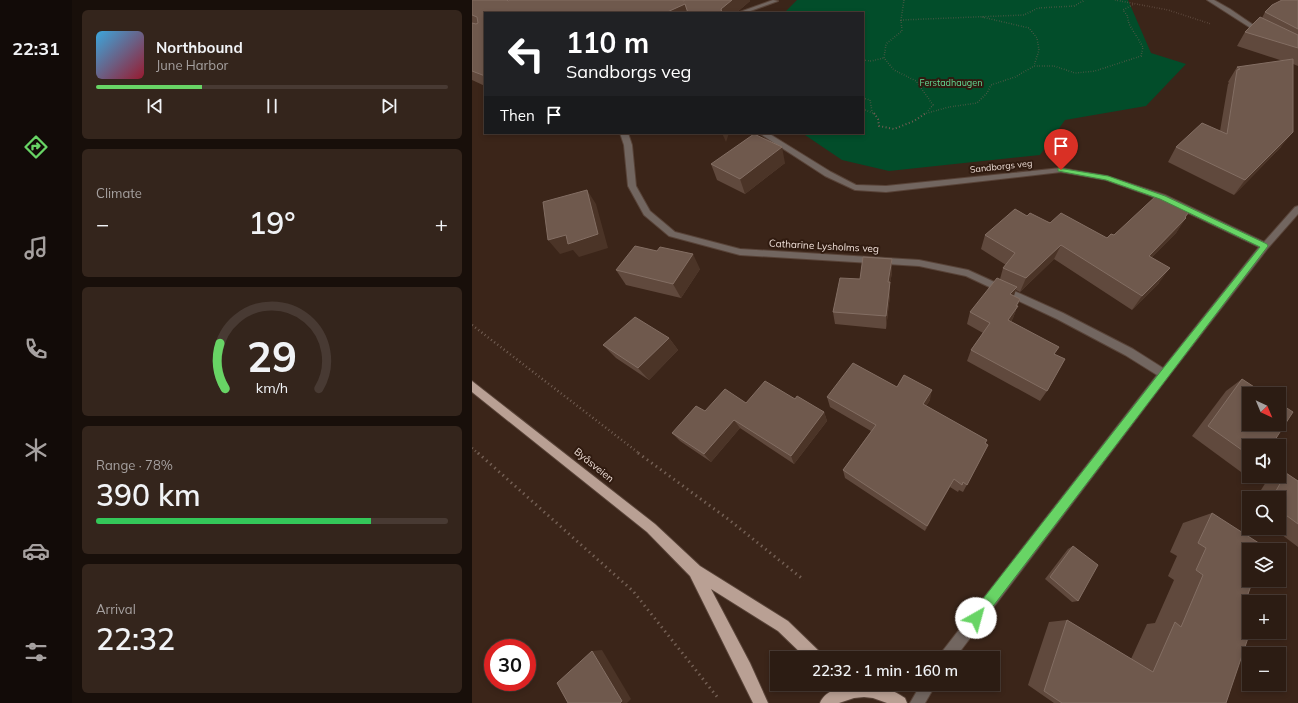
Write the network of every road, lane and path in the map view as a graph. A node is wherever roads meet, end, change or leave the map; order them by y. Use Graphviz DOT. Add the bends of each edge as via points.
graph roads {
  1 [pos="776,0"];
  2 [pos="904,0"];
  3 [pos="1085,0"];
  4 [pos="1115,0"];
  5 [pos="1210,0"];
  6 [pos="1134,4"];
  7 [pos="768,9"];
  8 [pos="743,12"];
  9 [pos="978,16"];
  10 [pos="901,20"];
  11 [pos="1214,25"];
  12 [pos="1266,35"];
  13 [pos="884,58"];
  14 [pos="864,60"];
  15 [pos="1034,66"];
  16 [pos="864,98"];
  17 [pos="864,109"];
  18 [pos="872,111"];
  19 [pos="926,113"];
  20 [pos="624,134"];
  21 [pos="765,134"];
  22 [pos="1298,208"];
  23 [pos="1265,246"];
  24 [pos="472,325"];
  25 [pos="1164,374"];
  26 [pos="472,386"];
  27 [pos="472,448"];
  28 [pos="695,570"];
  29 [pos="804,580"];
  30 [pos="809,651"];
  31 [pos="951,651"];
  32 [pos="842,691"];
  33 [pos="875,691"];
  34 [pos="925,691"];
  35 [pos="718,698"];
  36 [pos="761,703"];
  37 [pos="827,703"];
  38 [pos="900,703"];
  39 [pos="917,703"];
  1 -- 7 [label="street"];
  1 -- 8 [label="street"];
  2 -- 10 [label="path"];
  3 -- 9 [label="path" via="1074,6 1038,8 1024,15"];
  4 -- 6 [label="path"];
  5 -- 12 [label="street"];
  6 -- 11 [label="path" via="1168,10"];
  6 -- 15 [label="path" via="1123,10 1127,15 1128,24 1143,47 1141,56 1095,71 1075,72 1054,66"];
  9 -- 10 [label="path"];
  9 -- 15 [label="path" via="1029,28 1037,38 1039,50"];
  10 -- 13 [label="path" via="902,31 886,44"];
  13 -- 14 [label="path"];
  13 -- 19 [label="path" via="894,70 916,81 933,105"];
  15 -- 19 [label="path" via="1015,77 991,85 977,103"];
  16 -- 18 [label="path" via="870,100"];
  17 -- 18 [label="path"];
  18 -- 19 [label="path" via="879,119 879,126 894,129"];
  20 -- 25 [label="street, Catharine Lysholms veg" via="632,186 647,213 672,234 740,252 919,263 968,273 1067,319"];
  21 -- 23 [label="street, Sandborgs veg" via="828,174 855,187 886,189 1061,170 1108,178 1162,198"];
  22 -- 23 [label="street"];
  23 -- 25 [label="street"];
  24 -- 29 [label="path" via="728,519"];
  25 -- 31 [label="street"];
  26 -- 28 [label="main road, Byåsveien" via="651,528"];
  27 -- 35 [label="path" via="633,592"];
  28 -- 30 [label="main road, Byåsveien" via="783,626"];
  28 -- 36 [label="main road, Byåsveien" via="746,668"];
  32 -- 37 [label="main road"];
  33 -- 38 [label="main road" via="893,697"];
  34 -- 39 [label="street"];
}
